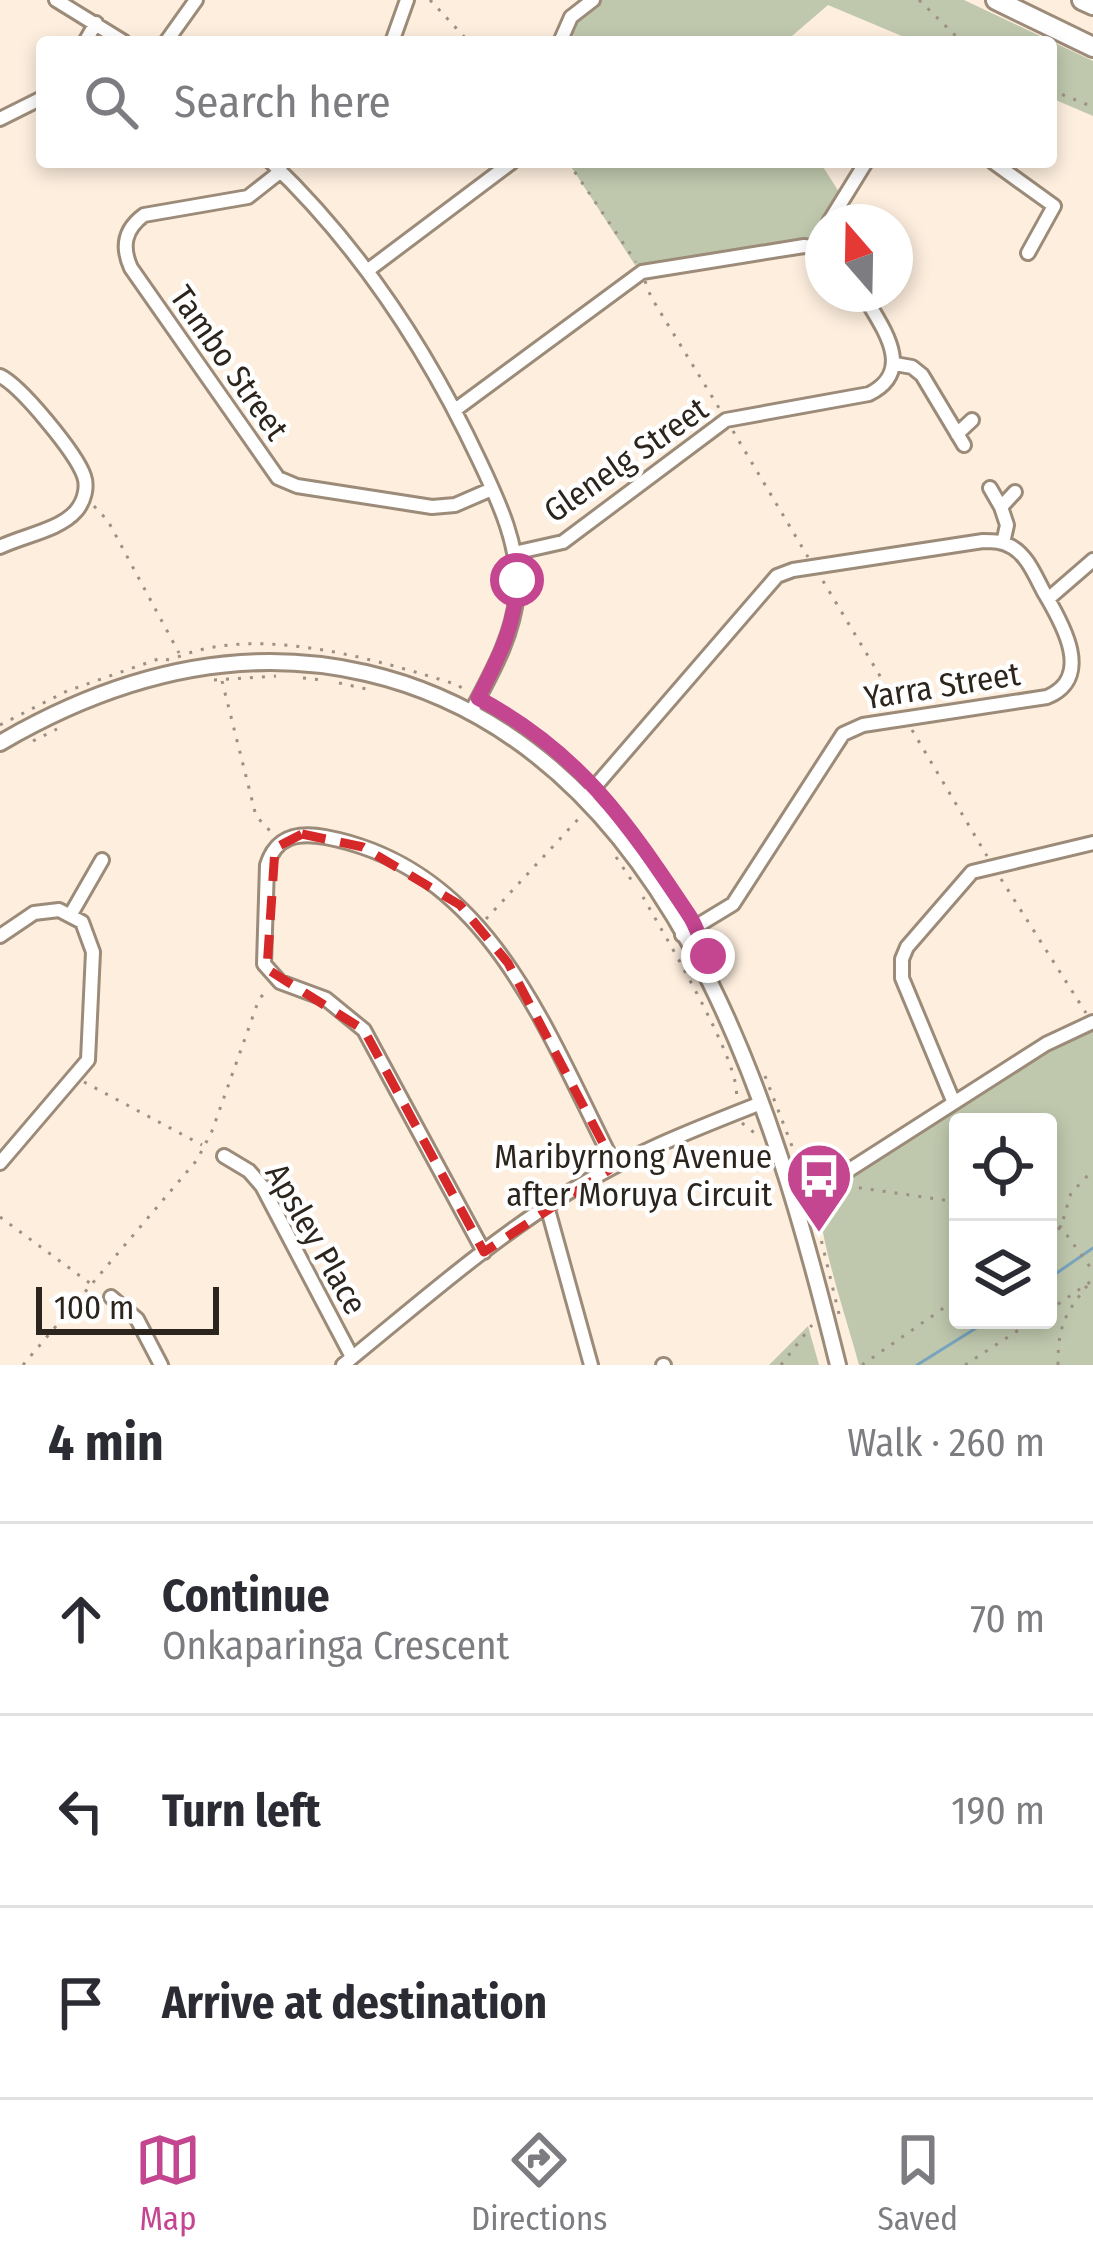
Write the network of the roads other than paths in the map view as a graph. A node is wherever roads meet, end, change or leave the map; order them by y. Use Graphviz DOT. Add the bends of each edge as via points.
graph roads {
  1 [pos="56,0"];
  2 [pos="196,0"];
  3 [pos="407,0"];
  4 [pos="593,0"];
  5 [pos="996,0"];
  6 [pos="1082,0"];
  7 [pos="1093,5"];
  8 [pos="96,23"];
  9 [pos="88,36"];
  10 [pos="115,36"];
  11 [pos="170,36"];
  12 [pos="394,36"];
  13 [pos="563,36"];
  14 [pos="1093,47"];
  15 [pos="36,101"];
  16 [pos="0,119"];
  17 [pos="275,168"];
  18 [pos="277,168"];
  19 [pos="504,168"];
  20 [pos="862,168"];
  21 [pos="1002,168"];
  22 [pos="840,204"];
  23 [pos="805,246"];
  24 [pos="1028,253"];
  25 [pos="367,271"];
  26 [pos="873,312"];
  27 [pos="895,364"];
  28 [pos="0,376"];
  29 [pos="455,410"];
  30 [pos="972,420"];
  31 [pos="990,488"];
  32 [pos="492,489"];
  33 [pos="1015,492"];
  34 [pos="1000,507"];
  35 [pos="1003,543"];
  36 [pos="0,547"];
  37 [pos="514,553"];
  38 [pos="1093,560"];
  39 [pos="1048,599"];
  40 [pos="471,698"];
  41 [pos="0,742"];
  42 [pos="590,801"];
  43 [pos="1093,843"];
  44 [pos="102,860"];
  45 [pos="71,914"];
  46 [pos="689,932"];
  47 [pos="0,935"];
  48 [pos="1092,1022"];
  49 [pos="761,1103"];
  50 [pos="953,1103"];
  51 [pos="224,1156"];
  52 [pos="0,1163"];
  53 [pos="615,1166"];
  54 [pos="810,1200"];
  55 [pos="547,1206"];
  56 [pos="484,1252"];
  57 [pos="111,1297"];
  58 [pos="347,1361"];
  59 [pos="161,1365"];
  60 [pos="591,1365"];
  61 [pos="838,1365"];
  1 -- 8 [label="street"];
  2 -- 11 [label="street"];
  3 -- 12 [label="street"];
  4 -- 13 [label="street"];
  5 -- 14 [label="highway"];
  6 -- 7 [label="highway"];
  8 -- 9 [label="street"];
  8 -- 10 [label="street"];
  15 -- 16 [label="street"];
  17 -- 32 [label="street, Tambo Street" via="248,197 144,215 125,238 131,268 278,478 432,508"];
  18 -- 25 [label="street"];
  19 -- 25 [label="street"];
  20 -- 22 [label="street"];
  21 -- 24 [label="street" via="1054,206"];
  23 -- 29 [label="street" via="642,272"];
  25 -- 29 [label="street"];
  26 -- 27 [label="street"];
  27 -- 30 [label="street" via="922,375 960,439"];
  27 -- 37 [label="street, Glenelg Street" via="869,394 726,419 562,542"];
  28 -- 36 [label="street" via="85,481 83,500 67,519"];
  29 -- 32 [label="street"];
  31 -- 34 [label="street"];
  32 -- 37 [label="street"];
  33 -- 34 [label="street"];
  34 -- 35 [label="street"];
  35 -- 39 [label="street, Yarra Street" via="1023,556"];
  35 -- 42 [label="street" via="814,567 772,580"];
  37 -- 40 [label="street" via="513,621"];
  38 -- 39 [label="street"];
  39 -- 46 [label="street, Yarra Street" via="1078,654 1063,690 856,727 838,739 734,904"];
  40 -- 41 [label="street" via="352,670 250,662 125,683"];
  40 -- 42 [label="street"];
  42 -- 46 [label="street"];
  43 -- 50 [label="street" via="966,875 910,941 904,985"];
  44 -- 45 [label="street"];
  45 -- 47 [label="street" via="40,910"];
  45 -- 52 [label="street" via="89,933 93,952 90,1053"];
  46 -- 49 [label="street"];
  48 -- 50 [label="street"];
  49 -- 53 [label="street"];
  49 -- 54 [label="street"];
  50 -- 54 [label="street"];
  51 -- 58 [label="street, Apsley Place" via="262,1186"];
  53 -- 55 [label="street"];
  53 -- 56 [label="street" via="480,925 430,881 363,847 302,834 284,839 269,859 267,969 337,1005 364,1030"];
  54 -- 61 [label="street"];
  55 -- 56 [label="street"];
  55 -- 60 [label="street"];
  56 -- 58 [label="street"];
  57 -- 59 [label="street" via="136,1319"];
}
